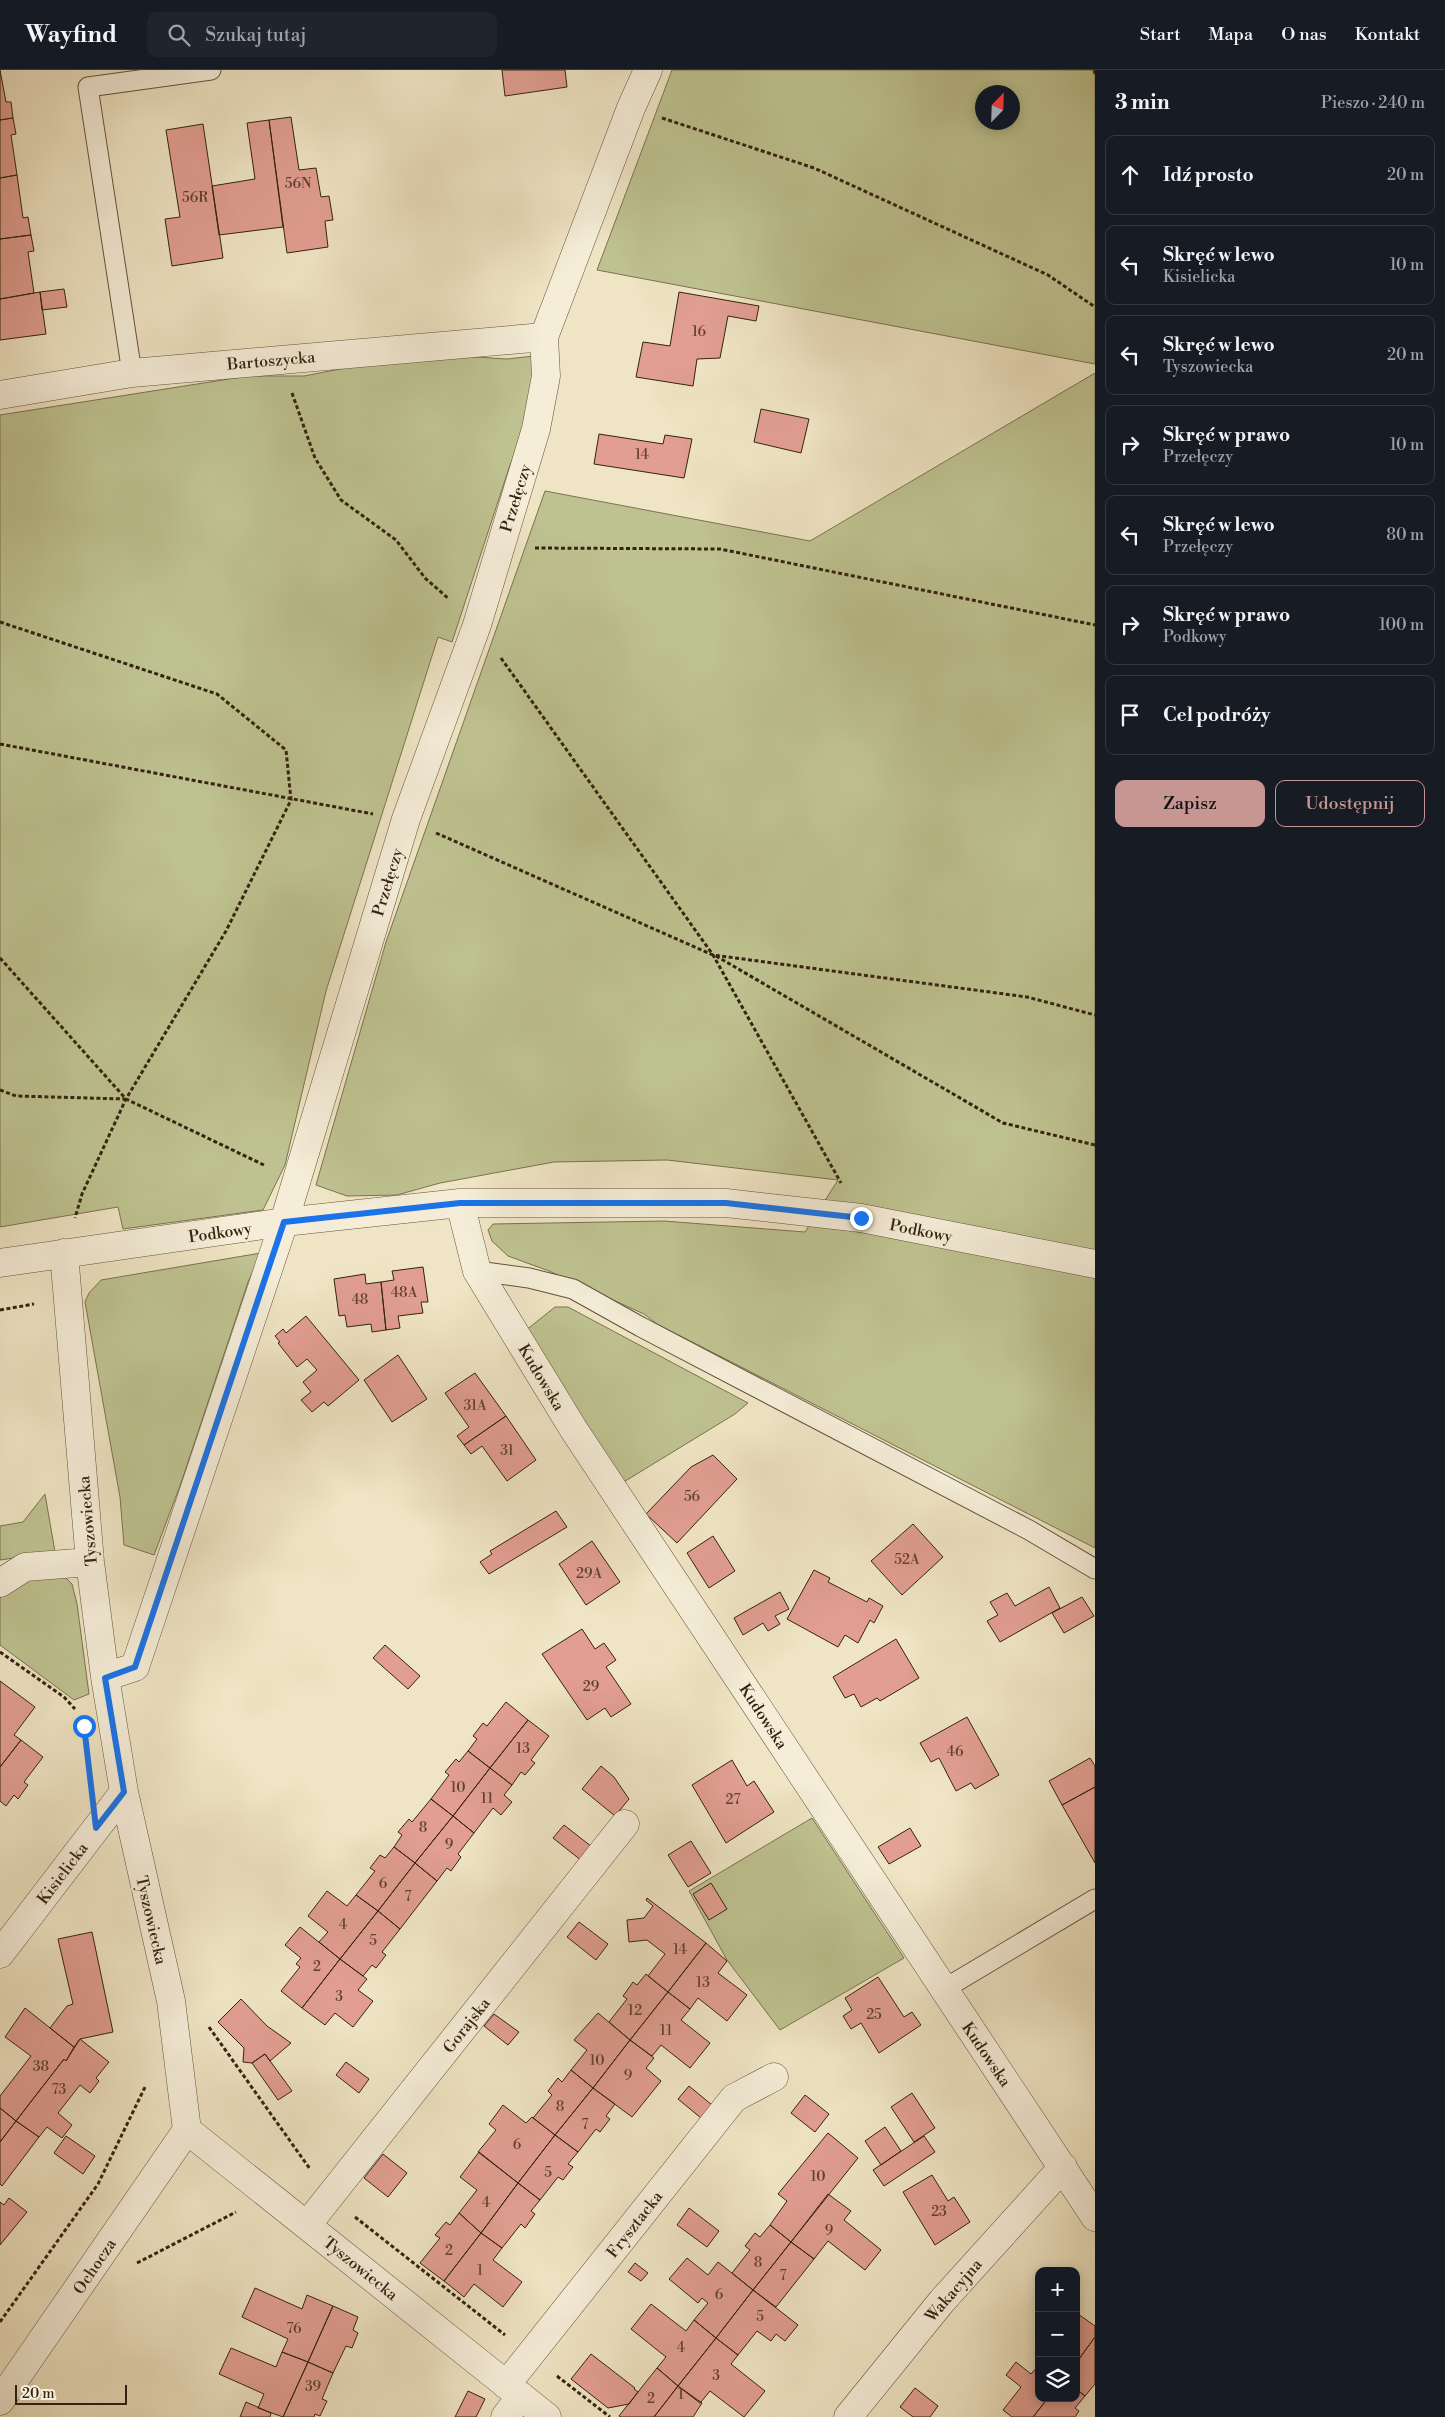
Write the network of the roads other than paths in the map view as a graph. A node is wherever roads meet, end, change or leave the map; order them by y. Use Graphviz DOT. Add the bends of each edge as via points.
graph roads {
  1 [pos="211,70"];
  2 [pos="648,70"];
  3 [pos="544,337"];
  4 [pos="132,373"];
  5 [pos="0,395"];
  6 [pos="460,1203"];
  7 [pos="284,1222"];
  8 [pos="64,1253"];
  9 [pos="0,1263"];
  10 [pos="1095,1264"];
  11 [pos="477,1271"];
  12 [pos="90,1562"];
  13 [pos="1095,1569"];
  14 [pos="0,1583"];
  15 [pos="105,1678"];
  16 [pos="124,1792"];
  17 [pos="625,1824"];
  18 [pos="1095,1900"];
  19 [pos="0,1954"];
  20 [pos="944,1990"];
  21 [pos="774,2077"];
  22 [pos="187,2130"];
  23 [pos="1062,2167"];
  24 [pos="1095,2217"];
  25 [pos="307,2225"];
  26 [pos="510,2399"];
  27 [pos="0,2401"];
  28 [pos="547,2417"];
  29 [pos="848,2417"];
  1 -- 4 [label="lane" via="88,87"];
  2 -- 3 [label="street, Przełęczy"];
  3 -- 4 [label="street, Bartoszycka"];
  3 -- 7 [label="street, Przełęczy" via="546,376 536,429 477,625 406,819"];
  4 -- 5 [label="street, Bartoszycka"];
  6 -- 7 [label="street, Podkowy"];
  6 -- 10 [label="street, Podkowy" via="726,1203 861,1218"];
  6 -- 11 [label="street, Kudowska"];
  7 -- 8 [label="street, Podkowy"];
  7 -- 15 [label="street, Przełęczy" via="135,1667"];
  8 -- 9 [label="street, Podkowy"];
  8 -- 12 [label="street, Tyszowiecka"];
  11 -- 13 [label="lane" via="529,1278 573,1289 1029,1530"];
  11 -- 20 [label="street, Kudowska" via="574,1430"];
  12 -- 14 [label="street" via="25,1567"];
  12 -- 15 [label="street, Tyszowiecka"];
  15 -- 16 [label="street, Tyszowiecka"];
  16 -- 19 [label="street, Kisielicka"];
  16 -- 22 [label="street, Tyszowiecka" via="171,2000"];
  17 -- 25 [label="street, Gorajska"];
  18 -- 20 [label="lane"];
  20 -- 23 [label="street, Kudowska"];
  21 -- 26 [label="street, Frysztacka" via="734,2098 530,2355"];
  22 -- 25 [label="street, Tyszowiecka"];
  22 -- 27 [label="street, Ochocza"];
  23 -- 24 [label="street, Kudowska"];
  23 -- 29 [label="street, Wakacyjna" via="942,2301"];
  25 -- 26 [label="street, Tyszowiecka"];
  26 -- 28 [label="street, Tyszowiecka"];
}
